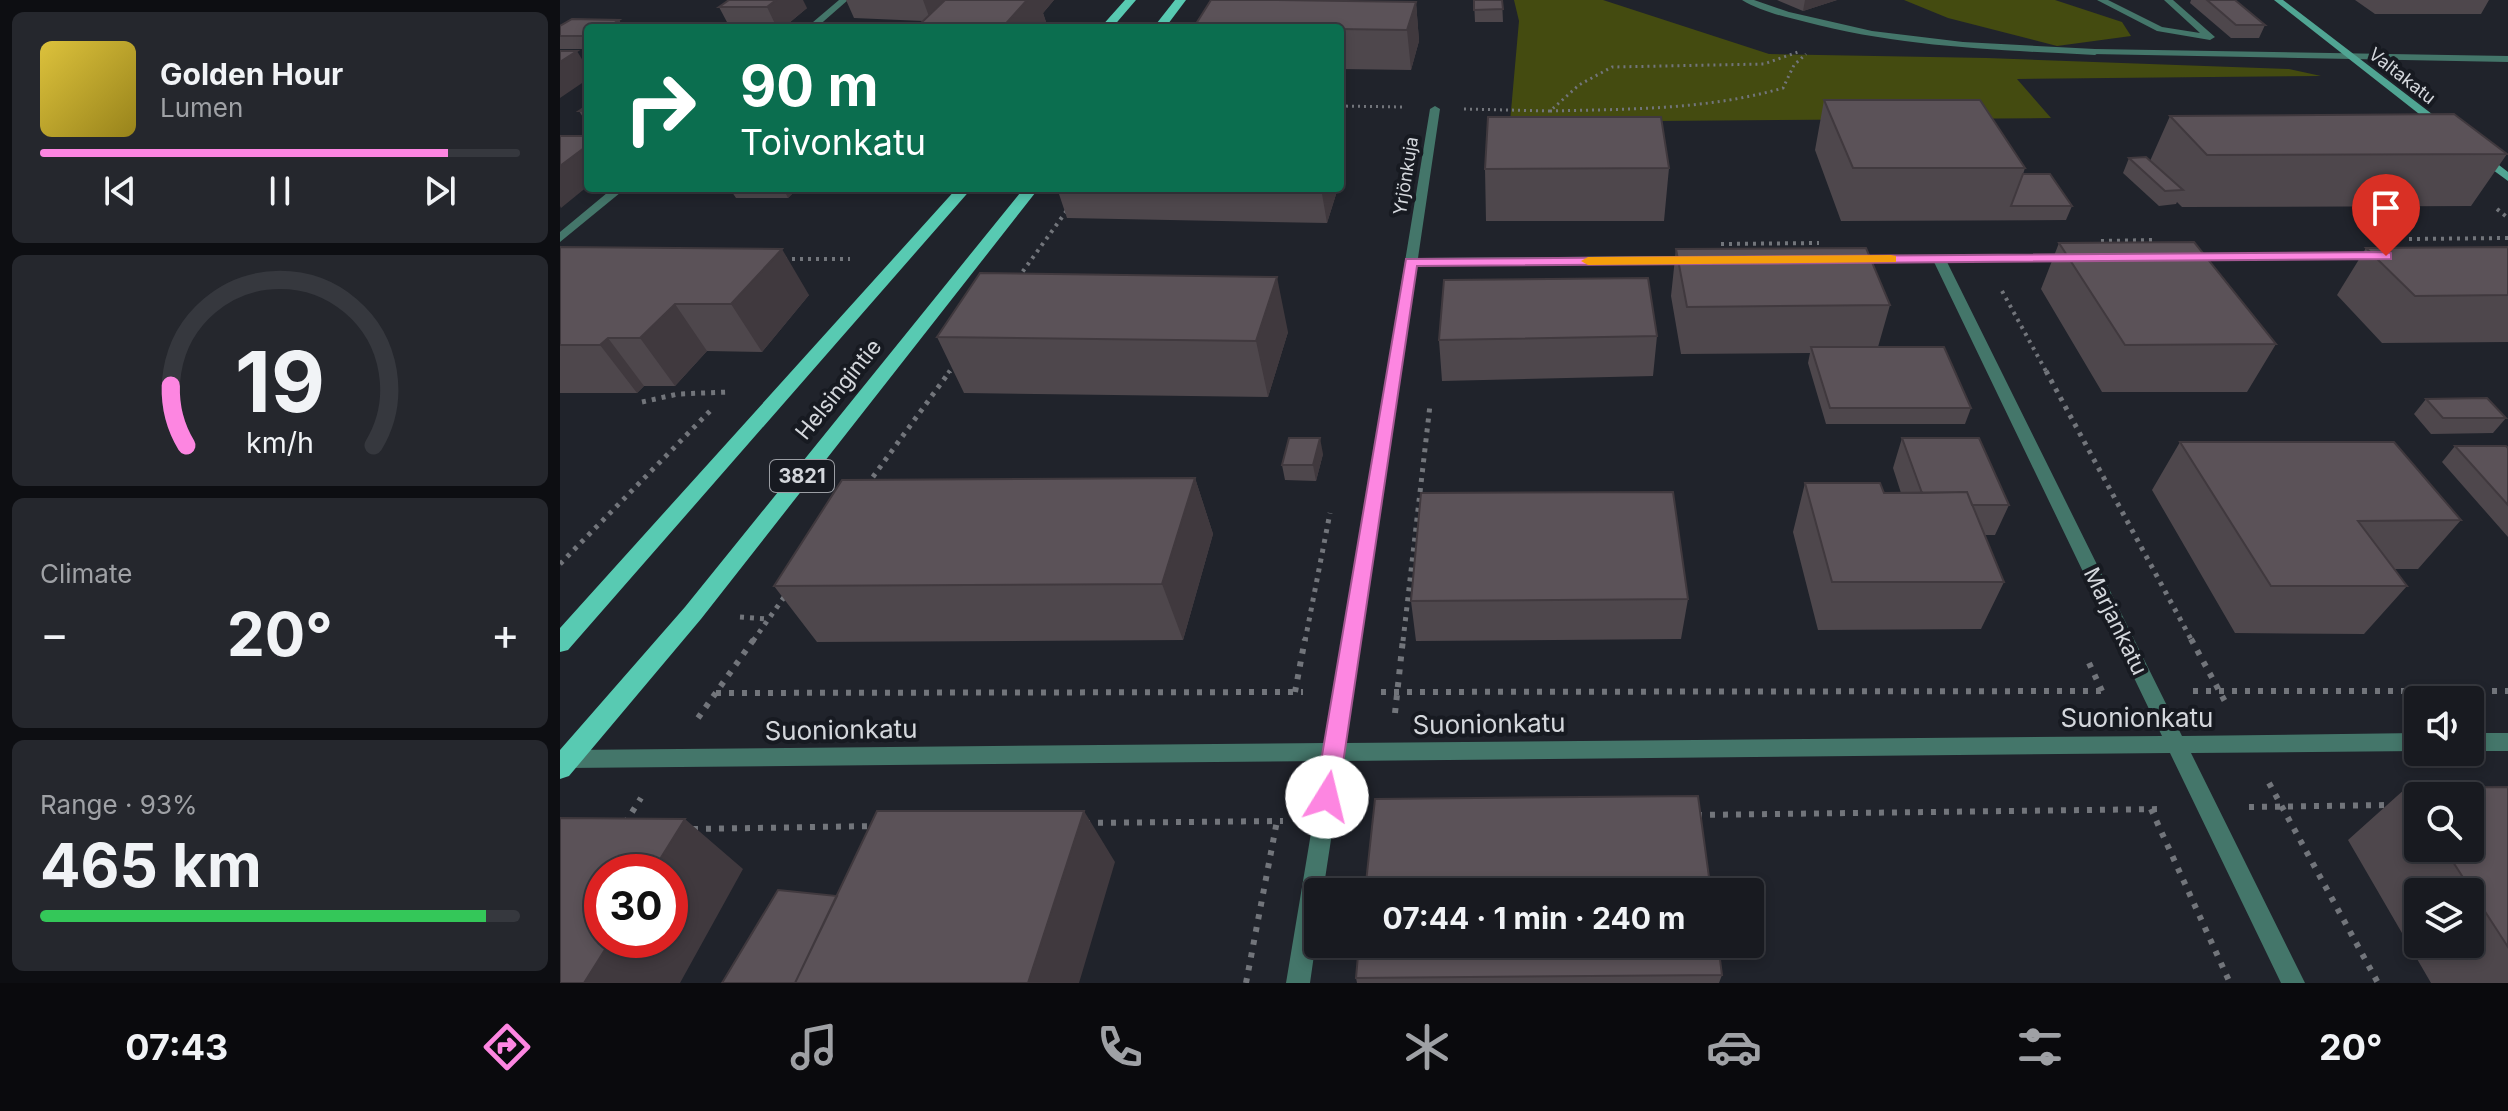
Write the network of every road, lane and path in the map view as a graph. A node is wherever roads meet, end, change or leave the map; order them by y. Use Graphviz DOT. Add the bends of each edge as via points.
graph roads {
  1 [pos="844,0"];
  2 [pos="1131,0"];
  3 [pos="1181,0"];
  4 [pos="1746,0"];
  5 [pos="2101,0"];
  6 [pos="2168,0"];
  7 [pos="2278,0"];
  8 [pos="816,24"];
  9 [pos="1110,24"];
  10 [pos="1162,24"];
  11 [pos="2210,37"];
  12 [pos="2232,56"];
  13 [pos="2354,59"];
  14 [pos="2508,59"];
  15 [pos="1344,106"];
  16 [pos="1435,109"];
  17 [pos="1550,111"];
  18 [pos="2450,133"];
  19 [pos="2473,151"];
  20 [pos="2508,178"];
  21 [pos="615,192"];
  22 [pos="961,192"];
  23 [pos="1029,192"];
  24 [pos="1074,201"];
  25 [pos="560,238"];
  26 [pos="1411,256"];
  27 [pos="2402,256"];
  28 [pos="2175,257"];
  29 [pos="2081,258"];
  30 [pos="781,259"];
  31 [pos="859,259"];
  32 [pos="1939,259"];
  33 [pos="1706,260"];
  34 [pos="1833,260"];
  35 [pos="1995,277"];
  36 [pos="1009,289"];
  37 [pos="963,353"];
  38 [pos="729,392"];
  39 [pos="1431,397"];
  40 [pos="642,402"];
  41 [pos="861,492"];
  42 [pos="796,581"];
  43 [pos="560,643"];
  44 [pos="2083,648"];
  45 [pos="2102,691"];
  46 [pos="2149,691"];
  47 [pos="2219,691"];
  48 [pos="2508,691"];
  49 [pos="1342,692"];
  50 [pos="1397,692"];
  51 [pos="716,693"];
  52 [pos="2404,742"];
  53 [pos="2484,742"];
  54 [pos="2508,742"];
  55 [pos="2176,744"];
  56 [pos="2248,744"];
  57 [pos="1334,751"];
  58 [pos="1391,751"];
  59 [pos="669,758"];
  60 [pos="562,762"];
  61 [pos="2403,805"];
  62 [pos="2282,807"];
  63 [pos="2207,808"];
  64 [pos="2151,809"];
  65 [pos="1684,815"];
  66 [pos="1323,820"];
  67 [pos="1277,821"];
  68 [pos="1081,823"];
  69 [pos="890,826"];
  70 [pos="636,829"];
  71 [pos="684,829"];
  72 [pos="1246,983"];
  73 [pos="1298,983"];
  74 [pos="2230,983"];
  75 [pos="2293,983"];
  76 [pos="2378,983"];
  1 -- 8 [label="street"];
  2 -- 9 [label="main road"];
  3 -- 10 [label="main road"];
  4 -- 12 [label="street" via="1781,14 1867,31 2000,47"];
  5 -- 11 [label="street" via="2160,29"];
  6 -- 11 [label="street"];
  7 -- 13 [label="street, Valtakatu"];
  11 -- 12 [label="street"];
  12 -- 13 [label="street"];
  13 -- 14 [label="street"];
  13 -- 18 [label="street, Valtakatu"];
  15 -- 16 [label="path"];
  16 -- 17 [label="path"];
  16 -- 26 [label="street, Yrjönkuja"];
  17 -- 17 [label="path" via="1579,85 1612,67 1764,64 1812,47 1794,65 1783,88 1759,96"];
  19 -- 20 [label="street"];
  21 -- 25 [label="street"];
  22 -- 43 [label="main road, Helsingintie"];
  23 -- 60 [label="main road, Helsingintie / 3821" via="693,613"];
  24 -- 36 [label="path"];
  26 -- 33 [label="street"];
  26 -- 49 [label="street, Yrjönkuja"];
  27 -- 28 [label="street"];
  29 -- 32 [label="street"];
  30 -- 31 [label="path"];
  32 -- 34 [label="street"];
  32 -- 46 [label="street, Marjankatu"];
  35 -- 47 [label="path"];
  37 -- 41 [label="path"];
  38 -- 40 [label="path"];
  39 -- 50 [label="path"];
  42 -- 51 [label="path"];
  44 -- 45 [label="path"];
  45 -- 46 [label="path"];
  45 -- 50 [label="path"];
  46 -- 47 [label="path"];
  46 -- 55 [label="street, Marjankatu"];
  47 -- 48 [label="path"];
  47 -- 56 [label="path"];
  49 -- 50 [label="path"];
  49 -- 51 [label="path"];
  49 -- 57 [label="street, Yrjönkuja"];
  50 -- 58 [label="path"];
  51 -- 59 [label="path"];
  52 -- 56 [label="street, Suonionkatu"];
  53 -- 54 [label="street"];
  55 -- 56 [label="street, Suonionkatu"];
  55 -- 58 [label="street, Suonionkatu"];
  55 -- 63 [label="street, Marjankatu"];
  56 -- 62 [label="path"];
  57 -- 58 [label="street, Suonionkatu"];
  57 -- 59 [label="street, Suonionkatu"];
  57 -- 66 [label="street, Yrjönkuja"];
  59 -- 60 [label="street, Suonionkatu"];
  59 -- 70 [label="path" via="620,830"];
  61 -- 62 [label="path"];
  62 -- 63 [label="path"];
  62 -- 76 [label="path"];
  63 -- 64 [label="path"];
  63 -- 75 [label="street, Marjankatu"];
  64 -- 65 [label="path"];
  64 -- 74 [label="path"];
  66 -- 67 [label="path"];
  66 -- 73 [label="street, Yrjönkuja"];
  67 -- 68 [label="path"];
  67 -- 72 [label="path"];
  69 -- 71 [label="path"];
}
